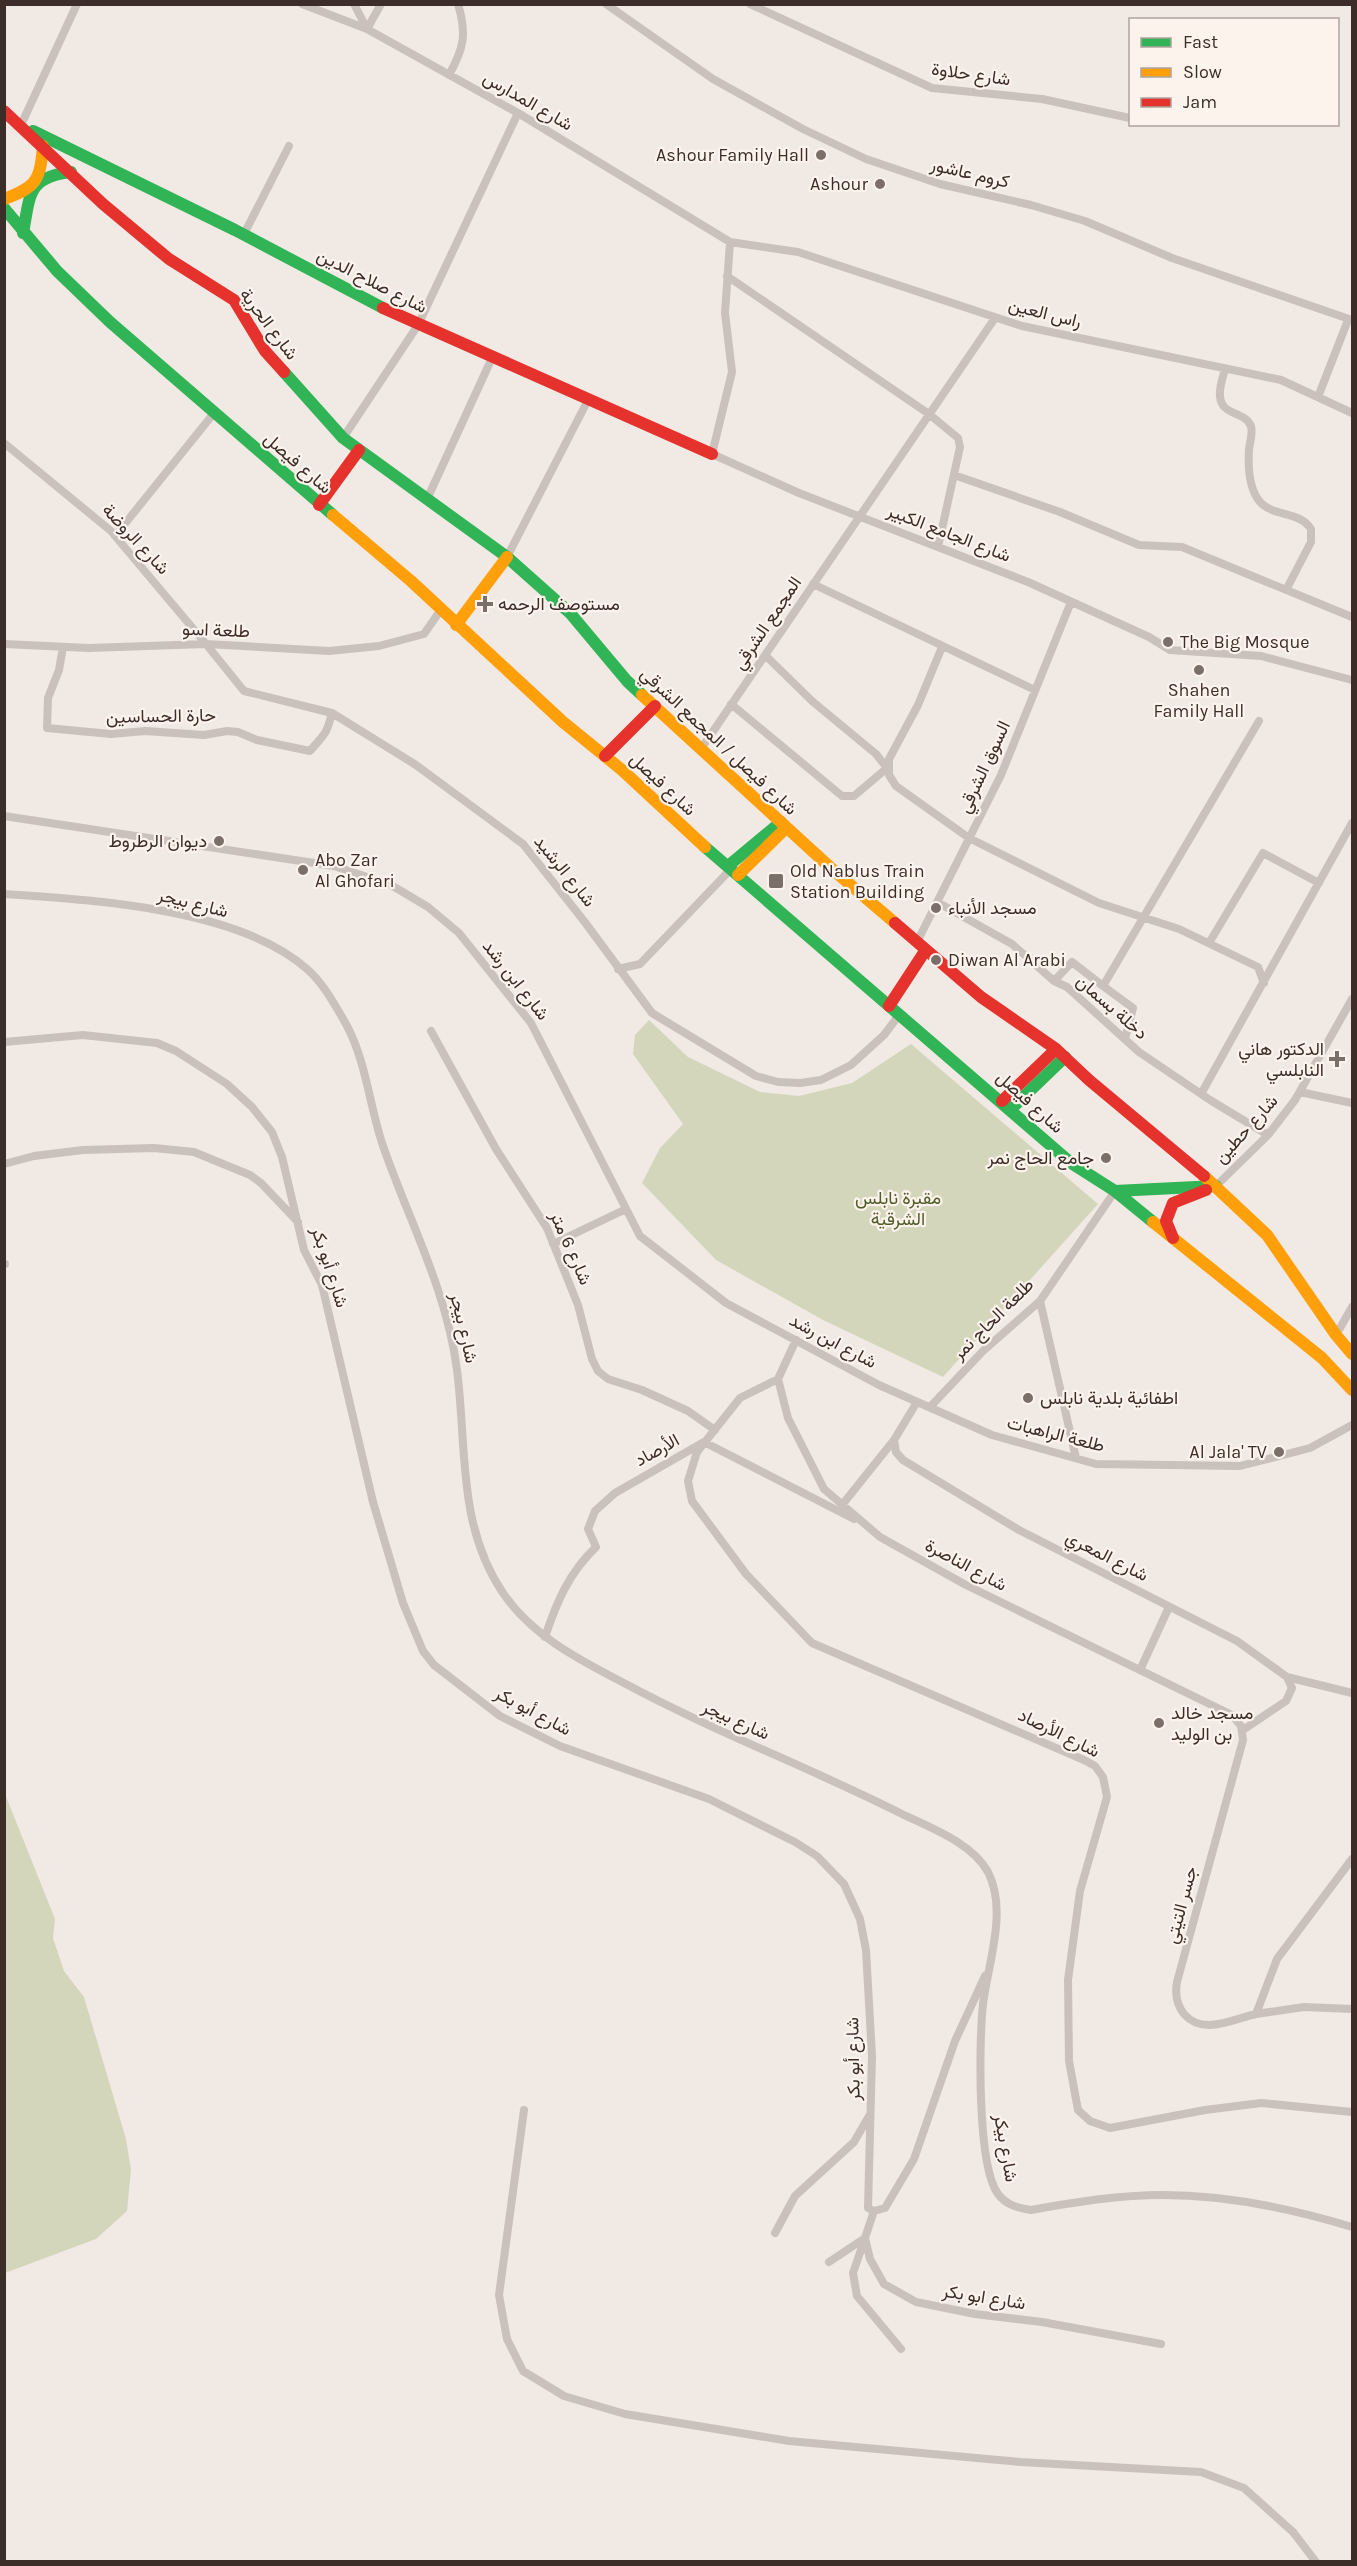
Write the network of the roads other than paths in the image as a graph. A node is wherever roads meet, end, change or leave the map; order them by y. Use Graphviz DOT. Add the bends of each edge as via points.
graph roads {
  1 [pos="77,4"];
  2 [pos="302,4"];
  3 [pos="354,4"];
  4 [pos="381,4"];
  5 [pos="458,4"];
  6 [pos="606,4"];
  7 [pos="750,4"];
  8 [pos="367,29"];
  9 [pos="449,75"];
  10 [pos="4,111"];
  11 [pos="518,112"];
  12 [pos="1129,118"];
  13 [pos="21,125"];
  14 [pos="43,146"];
  15 [pos="289,146"];
  16 [pos="71,172"];
  17 [pos="37,183"];
  18 [pos="4,199"];
  19 [pos="4,208"];
  20 [pos="23,233"];
  21 [pos="244,234"];
  22 [pos="730,242"];
  23 [pos="727,276"];
  24 [pos="995,318"];
  25 [pos="1350,320"];
  26 [pos="418,325"];
  27 [pos="492,358"];
  28 [pos="1225,369"];
  29 [pos="1318,397"];
  30 [pos="588,400"];
  31 [pos="214,413"];
  32 [pos="1353,413"];
  33 [pos="929,414"];
  34 [pos="343,438"];
  35 [pos="4,443"];
  36 [pos="358,450"];
  37 [pos="712,454"];
  38 [pos="954,475"];
  39 [pos="428,497"];
  40 [pos="319,505"];
  41 [pos="859,516"];
  42 [pos="115,536"];
  43 [pos="938,547"];
  44 [pos="507,557"];
  45 [pos="813,584"];
  46 [pos="1286,590"];
  47 [pos="1071,602"];
  48 [pos="440,611"];
  49 [pos="1353,616"];
  50 [pos="456,625"];
  51 [pos="4,644"];
  52 [pos="206,644"];
  53 [pos="63,647"];
  54 [pos="942,647"];
  55 [pos="765,655"];
  56 [pos="1353,680"];
  57 [pos="1035,690"];
  58 [pos="731,705"];
  59 [pos="655,706"];
  60 [pos="332,713"];
  61 [pos="1259,721"];
  62 [pos="701,748"];
  63 [pos="605,756"];
  64 [pos="887,768"];
  65 [pos="4,816"];
  66 [pos="1353,823"];
  67 [pos="784,825"];
  68 [pos="969,838"];
  69 [pos="732,870"];
  70 [pos="1319,883"];
  71 [pos="4,894"];
  72 [pos="937,902"];
  73 [pos="1144,916"];
  74 [pos="1209,943"];
  75 [pos="921,946"];
  76 [pos="618,969"];
  77 [pos="1054,981"];
  78 [pos="1264,983"];
  79 [pos="1103,986"];
  80 [pos="1353,999"];
  81 [pos="889,1006"];
  82 [pos="899,1015"];
  83 [pos="431,1030"];
  84 [pos="1125,1039"];
  85 [pos="4,1042"];
  86 [pos="1060,1053"];
  87 [pos="1300,1092"];
  88 [pos="1201,1094"];
  89 [pos="1353,1103"];
  90 [pos="1006,1105"];
  91 [pos="1268,1135"];
  92 [pos="4,1164"];
  93 [pos="1216,1186"];
  94 [pos="1115,1191"];
  95 [pos="626,1209"];
  96 [pos="298,1222"];
  97 [pos="1174,1239"];
  98 [pos="553,1244"];
  99 [pos="1040,1301"];
  100 [pos="1353,1307"];
  101 [pos="1336,1335"];
  102 [pos="796,1341"];
  103 [pos="1353,1354"];
  104 [pos="778,1379"];
  105 [pos="1353,1390"];
  106 [pos="917,1402"];
  107 [pos="930,1407"];
  108 [pos="1353,1425"];
  109 [pos="715,1430"];
  110 [pos="894,1440"];
  111 [pos="704,1442"];
  112 [pos="1076,1458"];
  113 [pos="842,1505"];
  114 [pos="867,1526"];
  115 [pos="1169,1607"];
  116 [pos="545,1637"];
  117 [pos="1140,1670"];
  118 [pos="1287,1677"];
  119 [pos="1353,1694"];
  120 [pos="1243,1730"];
  121 [pos="884,1804"];
  122 [pos="1353,1859"];
  123 [pos="989,1967"];
  124 [pos="1353,2009"];
  125 [pos="1256,2014"];
  126 [pos="524,2110"];
  127 [pos="1353,2112"];
  128 [pos="870,2113"];
  129 [pos="874,2211"];
  130 [pos="1353,2227"];
  131 [pos="775,2233"];
  132 [pos="865,2238"];
  133 [pos="829,2262"];
  134 [pos="1161,2344"];
  135 [pos="901,2349"];
  136 [pos="1316,2562"];
  1 -- 13 [label="street"];
  2 -- 8 [label="street, شارع المدارس"];
  3 -- 8 [label="street"];
  4 -- 8 [label="street"];
  5 -- 9 [label="street" via="464,23 464,44"];
  6 -- 25 [label="street, كروم عاشور" via="713,79 866,159 932,182 1085,221 1172,258"];
  7 -- 12 [label="street, شارع حلاوة" via="932,88 1042,99"];
  8 -- 9 [label="street, شارع المدارس"];
  9 -- 11 [label="street, شارع المدارس"];
  10 -- 13 [label="main road, شارع الحرية"];
  11 -- 22 [label="street, شارع المدارس"];
  11 -- 26 [label="street"];
  13 -- 14 [label="main road, شارع الحرية"];
  13 -- 21 [label="main road, شارع صلاح الدين"];
  14 -- 16 [label="main road, شارع الحرية"];
  14 -- 17 [label="main road"];
  15 -- 21 [label="street"];
  16 -- 17 [label="main road" via="46,176"];
  16 -- 34 [label="main road, شارع الحرية" via="169,259 234,300 265,351"];
  17 -- 18 [label="main road"];
  17 -- 20 [label="main road"];
  19 -- 20 [label="main road, شارع فيصل"];
  20 -- 31 [label="main road, شارع فيصل" via="110,322"];
  21 -- 26 [label="main road, شارع صلاح الدين"];
  22 -- 23 [label="street"];
  22 -- 24 [label="street, راس العين" via="798,252"];
  23 -- 33 [label="street"];
  23 -- 37 [label="street" via="725,313 732,372"];
  24 -- 28 [label="street, راس العين"];
  24 -- 33 [label="street, المجمع الشرقي"];
  25 -- 29 [label="street"];
  26 -- 27 [label="main road, شارع صلاح الدين"];
  26 -- 34 [label="street"];
  27 -- 30 [label="main road, شارع صلاح الدين"];
  27 -- 39 [label="street"];
  28 -- 29 [label="street, راس العين" via="1281,380"];
  28 -- 46 [label="street" via="1221,402 1251,426 1250,461 1255,495 1270,508 1304,520 1311,529 1311,542"];
  29 -- 32 [label="street, راس العين"];
  30 -- 37 [label="main road, شارع صلاح الدين"];
  30 -- 44 [label="street"];
  31 -- 40 [label="main road, شارع فيصل"];
  31 -- 42 [label="street"];
  33 -- 38 [label="street" via="958,438"];
  33 -- 41 [label="street, المجمع الشرقي"];
  34 -- 36 [label="main road, شارع الحرية"];
  35 -- 42 [label="street, شارع الروضة"];
  36 -- 39 [label="main road, شارع الحرية"];
  36 -- 40 [label="main road"];
  37 -- 41 [label="street, شارع الجامع الكبير"];
  38 -- 43 [label="street"];
  38 -- 46 [label="street" via="1139,545 1182,547"];
  39 -- 44 [label="main road, شارع الحرية"];
  40 -- 48 [label="main road, شارع فيصل" via="411,581"];
  41 -- 43 [label="street, شارع الجامع الكبير"];
  41 -- 45 [label="street, المجمع الشرقي"];
  42 -- 52 [label="street, شارع الروضة"];
  43 -- 47 [label="street, شارع الجامع الكبير"];
  44 -- 50 [label="main road"];
  44 -- 59 [label="main road, شارع فيصل / المجمع الشرقي" via="570,613 627,681"];
  45 -- 54 [label="street"];
  45 -- 55 [label="street, المجمع الشرقي"];
  46 -- 49 [label="street"];
  47 -- 56 [label="street, شارع الجامع الكبير" via="1170,650 1261,656"];
  47 -- 57 [label="street, السوق الشرقي"];
  48 -- 50 [label="main road, شارع فيصل"];
  48 -- 52 [label="street, طلعة اسو" via="424,633 379,646 329,651"];
  50 -- 63 [label="main road, شارع فيصل"];
  51 -- 53 [label="street, طلعة اسو"];
  52 -- 53 [label="street, طلعة اسو"];
  52 -- 60 [label="street, شارع الرشيد" via="244,691"];
  53 -- 60 [label="street, حارة الحساسين" via="48,698 46,728 111,734 204,735 227,731 310,751 330,726"];
  54 -- 57 [label="street"];
  54 -- 64 [label="street"];
  55 -- 58 [label="street, المجمع الشرقي"];
  55 -- 64 [label="street"];
  57 -- 68 [label="street, السوق الشرقي" via="1001,776"];
  58 -- 62 [label="street, المجمع الشرقي"];
  58 -- 64 [label="street" via="842,796 854,796"];
  59 -- 62 [label="main road, شارع فيصل / المجمع الشرقي"];
  59 -- 63 [label="main road"];
  60 -- 76 [label="street, شارع الرشيد" via="416,765 523,844"];
  61 -- 73 [label="street"];
  62 -- 67 [label="main road, شارع فيصل / المجمع الشرقي"];
  63 -- 69 [label="main road, شارع فيصل"];
  64 -- 68 [label="street" via="896,786"];
  65 -- 95 [label="street, شارع ابن رشد" via="334,866 391,885 428,906 459,933 531,1023"];
  66 -- 70 [label="street"];
  67 -- 69 [label="main road"];
  67 -- 75 [label="main road, شارع فيصل / المجمع الشرقي"];
  68 -- 72 [label="street, السوق الشرقي"];
  68 -- 73 [label="street" via="1099,903"];
  69 -- 76 [label="street" via="640,964"];
  69 -- 81 [label="main road, شارع فيصل"];
  70 -- 74 [label="street" via="1263,853"];
  70 -- 78 [label="street"];
  71 -- 116 [label="street, شارع بيجر" via="122,904 222,926 290,956 318,980 359,1053 381,1140 444,1306 458,1375 464,1479 476,1538 504,1595"];
  72 -- 75 [label="street, السوق الشرقي"];
  72 -- 77 [label="street, دخلة بسمان" via="1012,944"];
  73 -- 74 [label="street"];
  73 -- 79 [label="street"];
  74 -- 78 [label="street" via="1258,967"];
  75 -- 81 [label="main road"];
  75 -- 86 [label="main road, شارع فيصل / المجمع الشرقي" via="981,997"];
  76 -- 82 [label="street, شارع الرشيد" via="652,1013 756,1076 778,1082 811,1082 832,1076 851,1065 884,1035"];
  77 -- 79 [label="street" via="1072,962"];
  77 -- 84 [label="street, دخلة بسمان" via="1067,987"];
  78 -- 88 [label="street"];
  79 -- 84 [label="street" via="1133,1008"];
  80 -- 87 [label="street, شارع حطين"];
  81 -- 82 [label="main road, شارع فيصل"];
  82 -- 90 [label="main road, شارع فيصل"];
  83 -- 98 [label="street, شارع 6 متر"];
  84 -- 88 [label="street, دخلة بسمان"];
  85 -- 96 [label="street, شارع أبو بكر" via="83,1035 157,1043 176,1051 240,1095 272,1132"];
  86 -- 90 [label="main road"];
  86 -- 93 [label="main road, شارع فيصل / المجمع الشرقي"];
  87 -- 89 [label="street"];
  87 -- 91 [label="street, شارع حطين"];
  88 -- 91 [label="street, دخلة بسمان"];
  90 -- 94 [label="main road, شارع فيصل" via="1071,1163"];
  91 -- 93 [label="street, شارع حطين"];
  92 -- 96 [label="street" via="83,1150 154,1148 194,1152 261,1182"];
  93 -- 94 [label="main road"];
  93 -- 97 [label="main road" via="1173,1203 1166,1221"];
  93 -- 101 [label="main road, شارع فيصل / المجمع الشرقي" via="1267,1234"];
  94 -- 97 [label="main road, شارع فيصل"];
  94 -- 99 [label="street, طلعة الحاج نمر"];
  95 -- 98 [label="street"];
  95 -- 102 [label="street, شارع ابن رشد" via="640,1236 726,1303"];
  96 -- 128 [label="street, شارع أبو بكر" via="304,1250 322,1284 376,1514 403,1604 428,1659 500,1716 560,1746 709,1799 795,1842 827,1865 850,1895 864,1931 872,2056"];
  97 -- 105 [label="main road, شارع فيصل" via="1322,1359"];
  98 -- 109 [label="street, شارع 6 متر" via="578,1305 598,1371 608,1379 688,1411"];
  99 -- 107 [label="street, طلعة الحاج نمر"];
  99 -- 112 [label="street"];
  100 -- 101 [label="street"];
  101 -- 103 [label="main road, شارع فيصل / المجمع الشرقي"];
  102 -- 104 [label="street"];
  102 -- 106 [label="street, شارع ابن رشد"];
  104 -- 109 [label="street, شارع الأرصاد" via="740,1398"];
  104 -- 113 [label="street, شارع الناصرة" via="788,1418 824,1489"];
  106 -- 107 [label="street, شارع ابن رشد"];
  106 -- 110 [label="street"];
  107 -- 112 [label="street, طلعة الراهبات" via="992,1435"];
  108 -- 112 [label="street, طلعة الراهبات" via="1310,1448 1239,1466 1096,1464"];
  109 -- 111 [label="street, شارع الأرصاد"];
  110 -- 113 [label="street"];
  110 -- 115 [label="street, شارع المعري" via="896,1452 903,1460 1019,1530"];
  111 -- 114 [label="street, الأرصاد"];
  111 -- 116 [label="street, الأرصاد" via="615,1493 595,1511 588,1529 596,1547 579,1563 567,1584"];
  111 -- 127 [label="street, شارع الأرصاد" via="690,1472 688,1488 692,1501 746,1575 812,1643 1084,1760 1103,1777 1107,1797 1080,1891 1068,1980 1069,2061 1078,2110 1084,2117 1110,2128 1261,2103"];
  113 -- 114 [label="street, شارع الناصرة"];
  114 -- 117 [label="street, شارع الناصرة" via="966,1585"];
  115 -- 117 [label="street"];
  115 -- 118 [label="street, شارع المعري" via="1237,1641"];
  116 -- 121 [label="street, شارع بيجر" via="663,1704"];
  117 -- 120 [label="street, شارع الناصرة" via="1232,1715"];
  118 -- 119 [label="street"];
  118 -- 120 [label="street" via="1292,1688 1286,1701"];
  120 -- 125 [label="street, جسر التيتي" via="1176,1995 1183,2013 1199,2024 1212,2026"];
  121 -- 123 [label="street, شارع بيكر" via="968,1849 984,1865 996,1899"];
  122 -- 125 [label="street" via="1277,1959"];
  123 -- 129 [label="street" via="955,2041 914,2159 885,2208"];
  123 -- 130 [label="street, شارع بيكر" via="981,2041 982,2117 991,2181 1007,2203 1031,2210 1120,2197 1202,2197"];
  124 -- 125 [label="street, جسر التيتي" via="1304,2007"];
  126 -- 136 [label="street" via="499,2295 507,2339 523,2372 564,2396 626,2414 789,2440 1020,2463 1201,2472 1244,2488 1293,2532"];
  128 -- 129 [label="street, شارع أبو بكر" via="868,2208"];
  128 -- 131 [label="street" via="854,2142 795,2196"];
  129 -- 132 [label="street"];
  132 -- 133 [label="street"];
  132 -- 134 [label="street, شارع ابو بكر" via="870,2259 884,2284 916,2302"];
  132 -- 135 [label="street" via="853,2273 857,2296"];
}
